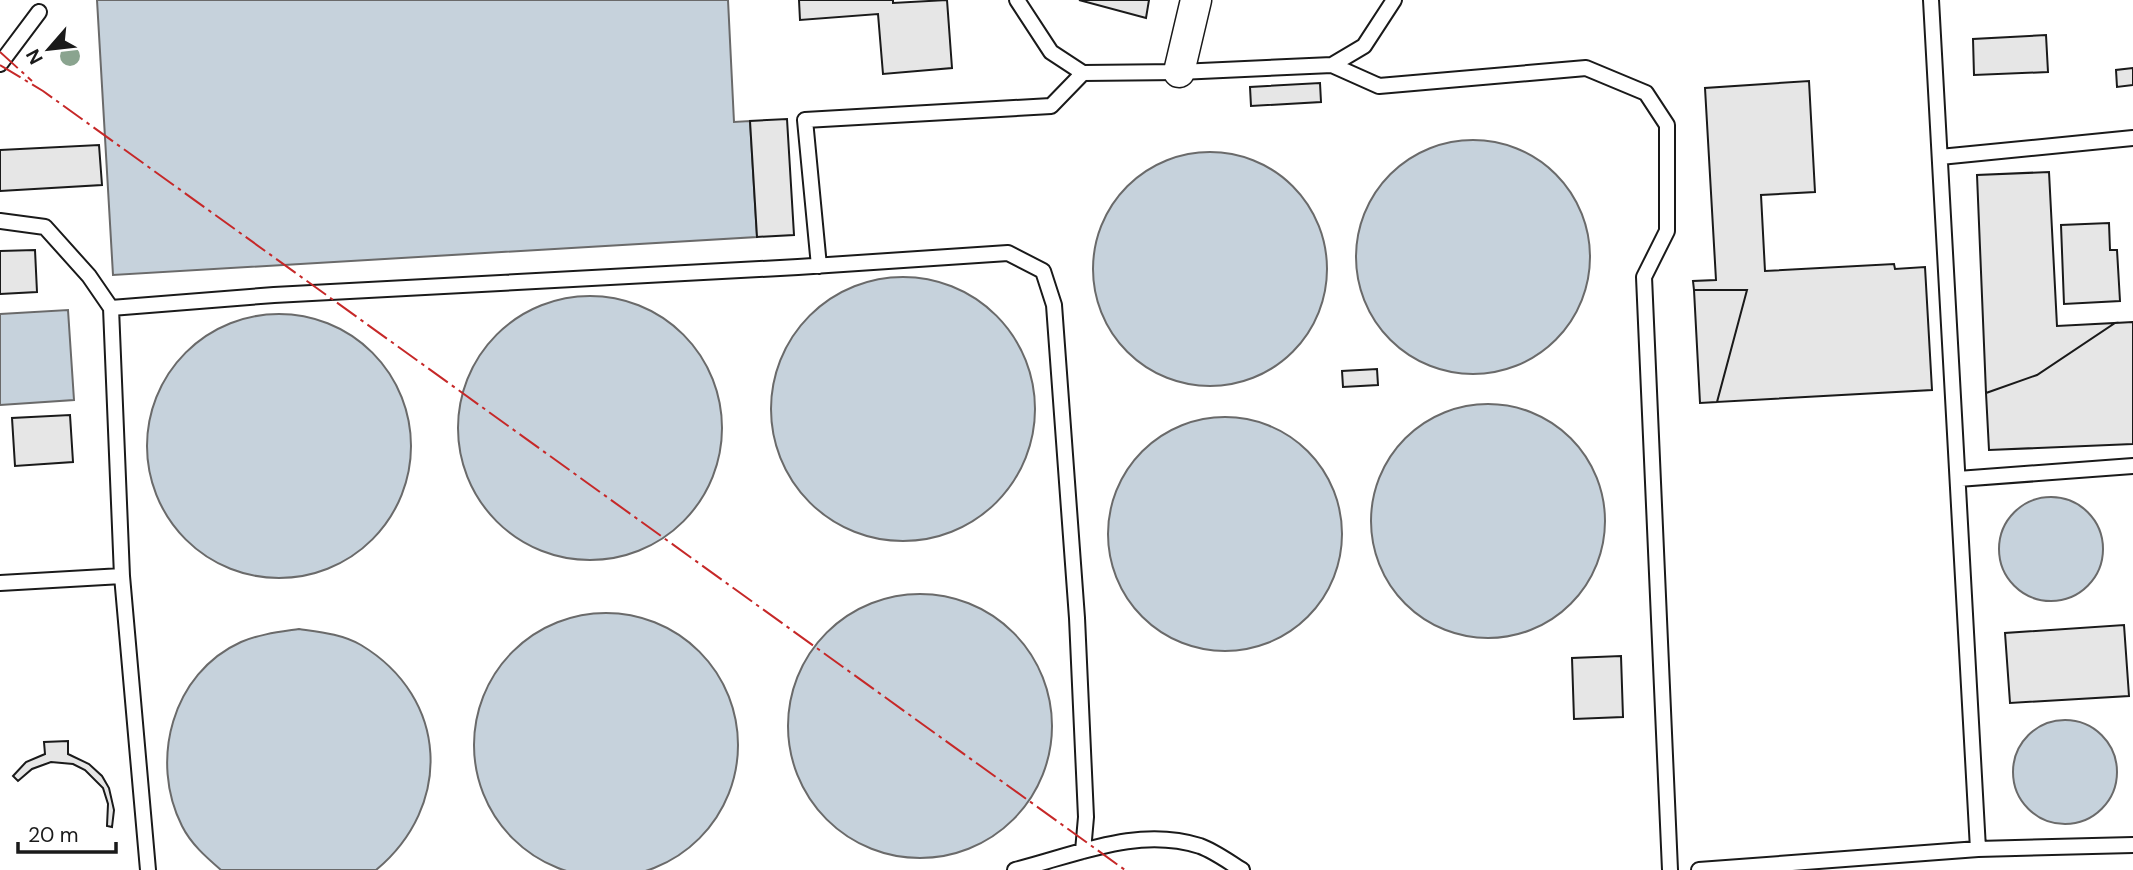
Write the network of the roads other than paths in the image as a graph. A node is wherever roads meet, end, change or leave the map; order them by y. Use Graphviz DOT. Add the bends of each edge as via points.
graph roads {
  1 [pos="1017,0"];
  2 [pos="1196,0"];
  3 [pos="1394,0"];
  4 [pos="1931,0"];
  5 [pos="38,12"];
  6 [pos="0,64"];
  7 [pos="1332,65"];
  8 [pos="1179,72"];
  9 [pos="1083,73"];
  10 [pos="2133,138"];
  11 [pos="1940,157"];
  12 [pos="0,222"];
  13 [pos="819,265"];
  14 [pos="111,309"];
  15 [pos="2133,466"];
  16 [pos="1958,479"];
  17 [pos="122,576"];
  18 [pos="0,583"];
  19 [pos="2133,845"];
  20 [pos="1978,849"];
  21 [pos="1083,851"];
  22 [pos="148,870"];
  23 [pos="1015,870"];
  24 [pos="1242,870"];
  25 [pos="1670,870"];
  26 [pos="1699,870"];
  1 -- 9 [label="lane" via="1051,52"];
  2 -- 8 [label="street"];
  3 -- 7 [label="lane" via="1364,46"];
  4 -- 11 [label="lane"];
  5 -- 6 [label="lane"];
  7 -- 8 [label="lane"];
  7 -- 25 [label="lane" via="1379,86 1586,68 1646,93 1667,125 1667,231 1644,277"];
  8 -- 9 [label="lane"];
  9 -- 13 [label="lane" via="1051,106 805,120"];
  10 -- 11 [label="lane"];
  11 -- 16 [label="lane"];
  12 -- 14 [label="lane" via="45,228 89,276"];
  13 -- 14 [label="lane" via="274,295"];
  13 -- 21 [label="lane" via="1009,253 1043,271 1054,305 1077,618 1086,817"];
  14 -- 17 [label="lane"];
  15 -- 16 [label="lane"];
  16 -- 20 [label="lane"];
  17 -- 18 [label="lane"];
  17 -- 22 [label="lane"];
  19 -- 20 [label="lane"];
  20 -- 26 [label="lane"];
  21 -- 23 [label="lane"];
  21 -- 24 [label="lane" via="1150,838 1201,846"];
}
